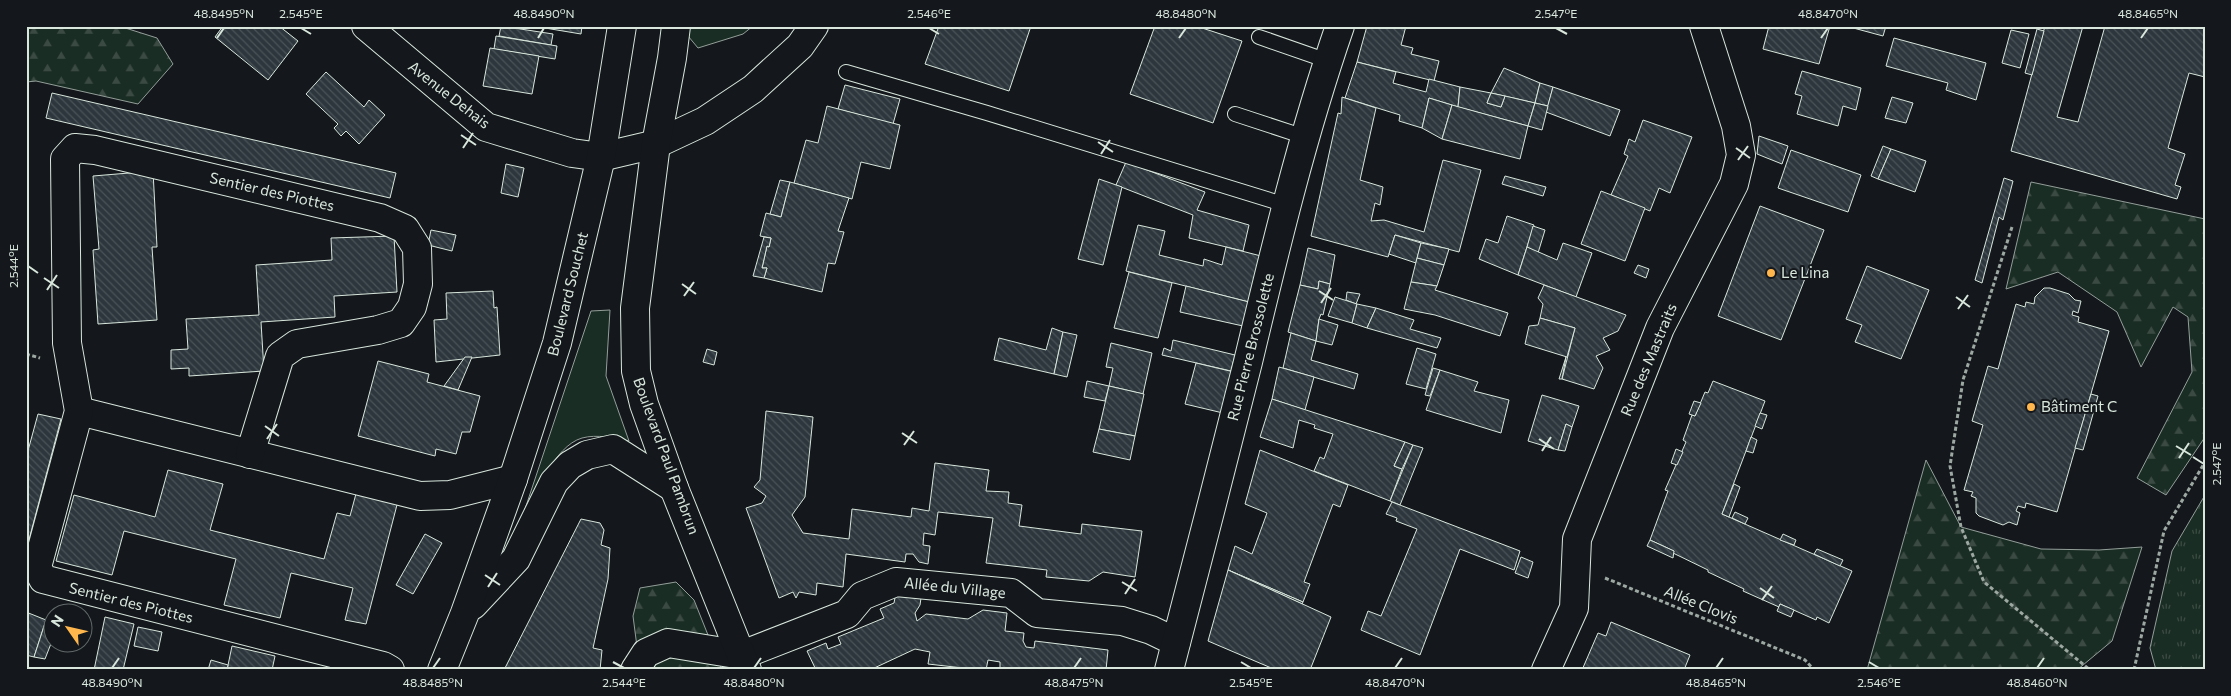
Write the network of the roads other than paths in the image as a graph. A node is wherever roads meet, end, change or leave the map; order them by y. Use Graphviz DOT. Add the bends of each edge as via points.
graph roads {
  1 [pos="366,26"];
  2 [pos="622,26"];
  3 [pos="676,26"];
  4 [pos="1340,26"];
  5 [pos="1704,26"];
  6 [pos="806,33"];
  7 [pos="1259,37"];
  8 [pos="1328,61"];
  9 [pos="846,72"];
  10 [pos="1235,114"];
  11 [pos="1305,137"];
  12 [pos="656,144"];
  13 [pos="601,157"];
  14 [pos="1286,206"];
  15 [pos="79,411"];
  16 [pos="250,454"];
  17 [pos="513,479"];
  18 [pos="674,488"];
  19 [pos="465,613"];
  20 [pos="1176,642"];
  21 [pos="745,662"];
  22 [pos="390,670"];
  23 [pos="442,670"];
  24 [pos="635,670"];
  25 [pos="1169,670"];
  26 [pos="1546,670"];
  1 -- 13 [label="street, Avenue Dehais" via="486,127 572,153"];
  2 -- 13 [label="street"];
  3 -- 12 [label="street, Boulevard Paul Pambrun"];
  4 -- 8 [label="street, Rue Pierre Brossolette"];
  5 -- 26 [label="street, Rue des Mastraits" via="1736,126 1740,155 1734,184 1660,328 1577,538 1574,608"];
  6 -- 12 [label="street" via="752,89 705,121"];
  7 -- 8 [label="lane"];
  8 -- 11 [label="street, Rue Pierre Brossolette"];
  9 -- 14 [label="lane"];
  10 -- 11 [label="lane"];
  11 -- 14 [label="street, Rue Pierre Brossolette"];
  12 -- 13 [label="street"];
  12 -- 18 [label="street, Boulevard Paul Pambrun" via="635,308 636,371 644,404"];
  13 -- 17 [label="street, Boulevard Souchet" via="557,343"];
  14 -- 20 [label="street, Rue Pierre Brossolette"];
  15 -- 16 [label="street"];
  15 -- 16 [label="street, Sentier des Piottes" via="67,343 65,159 75,148 95,150 380,218 405,228 417,248 418,284 412,307 401,323 297,344 280,356"];
  15 -- 22 [label="street, Sentier des Piottes" via="37,567 43,579"];
  16 -- 17 [label="street" via="420,496 450,495"];
  17 -- 19 [label="street, Boulevard Souchet"];
  18 -- 19 [label="street" via="613,450 587,455 570,465 554,482 516,559"];
  18 -- 21 [label="street, Boulevard Paul Pambrun"];
  19 -- 23 [label="street, Boulevard Souchet"];
  20 -- 21 [label="street, Allée du Village" via="1122,621 1036,613 1011,593 896,582 862,596 847,614"];
  20 -- 25 [label="street, Rue Pierre Brossolette"];
  21 -- 24 [label="street" via="668,643 646,653"];
}
